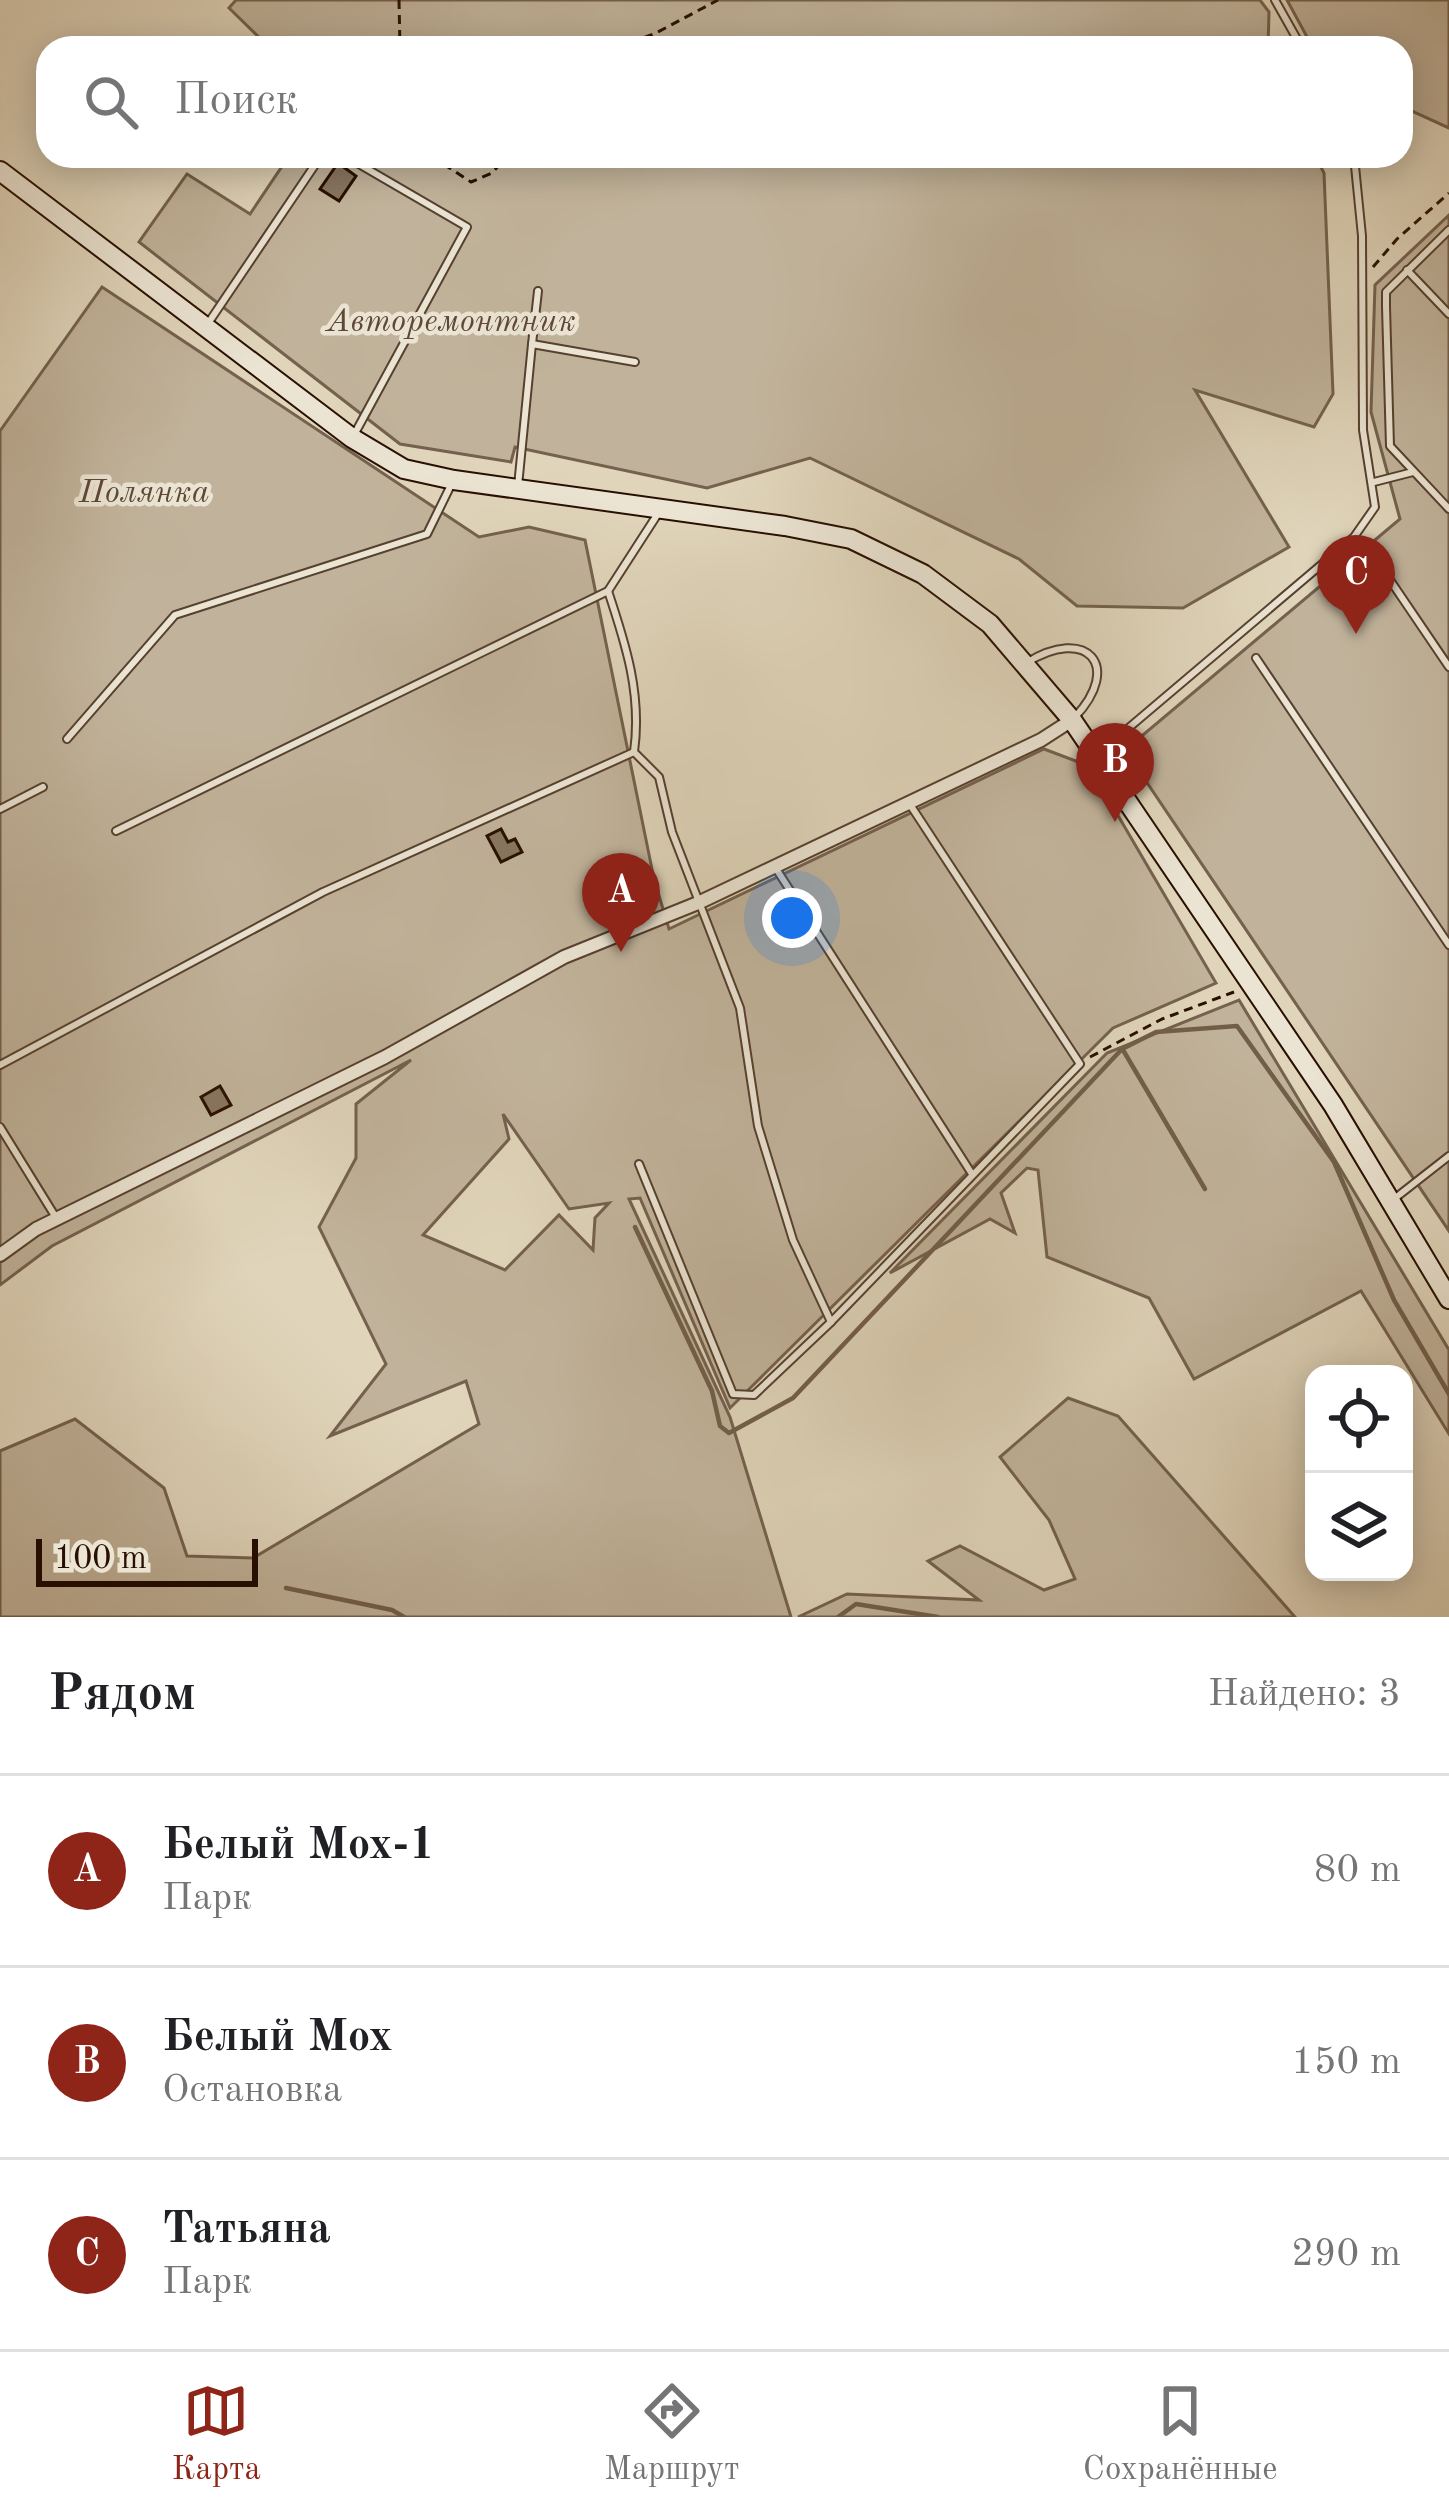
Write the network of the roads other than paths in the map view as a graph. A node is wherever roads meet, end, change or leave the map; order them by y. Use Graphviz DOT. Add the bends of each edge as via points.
graph roads {
  1 [pos="1275,0"];
  2 [pos="1296,36"];
  3 [pos="313,168"];
  4 [pos="366,168"];
  5 [pos="1355,168"];
  6 [pos="0,171"];
  7 [pos="1449,230"];
  8 [pos="1407,270"];
  9 [pos="538,291"];
  10 [pos="1449,314"];
  11 [pos="205,328"];
  12 [pos="532,344"];
  13 [pos="635,362"];
  14 [pos="352,438"];
  15 [pos="1414,472"];
  16 [pos="454,480"];
  17 [pos="1374,482"];
  18 [pos="518,489"];
  19 [pos="1449,508"];
  20 [pos="661,509"];
  21 [pos="1373,555"];
  22 [pos="608,591"];
  23 [pos="1256,658"];
  24 [pos="1025,663"];
  25 [pos="1449,668"];
  26 [pos="1072,720"];
  27 [pos="67,739"];
  28 [pos="634,752"];
  29 [pos="1096,755"];
  30 [pos="43,787"];
  31 [pos="909,803"];
  32 [pos="0,808"];
  33 [pos="116,831"];
  34 [pos="775,867"];
  35 [pos="698,903"];
  36 [pos="1449,945"];
  37 [pos="0,1065"];
  38 [pos="0,1127"];
  39 [pos="1449,1156"];
  40 [pos="639,1164"];
  41 [pos="972,1174"];
  42 [pos="1391,1201"];
  43 [pos="57,1219"];
  44 [pos="0,1255"];
  45 [pos="1449,1299"];
  46 [pos="831,1322"];
  1 -- 2 [label="lane"];
  3 -- 11 [label="lane"];
  4 -- 14 [label="lane" via="467,227"];
  5 -- 17 [label="lane" via="1363,430"];
  6 -- 11 [label="street"];
  7 -- 8 [label="lane"];
  8 -- 10 [label="lane"];
  8 -- 15 [label="lane" via="1386,292 1387,407 1390,446"];
  9 -- 12 [label="lane"];
  11 -- 14 [label="street"];
  12 -- 13 [label="lane"];
  12 -- 18 [label="lane"];
  14 -- 16 [label="street" via="404,469"];
  15 -- 17 [label="lane"];
  15 -- 19 [label="lane"];
  16 -- 18 [label="street"];
  16 -- 27 [label="lane" via="427,534 175,616"];
  17 -- 29 [label="lane" via="1375,507 1354,537"];
  18 -- 20 [label="street"];
  20 -- 22 [label="lane"];
  20 -- 24 [label="street" via="850,538 923,574 989,623"];
  21 -- 25 [label="lane"];
  22 -- 28 [label="lane" via="629,656 639,719"];
  22 -- 33 [label="lane"];
  23 -- 36 [label="lane"];
  24 -- 26 [label="street"];
  24 -- 26 [label="lane" via="1064,646 1092,656 1096,684"];
  26 -- 29 [label="street"];
  26 -- 31 [label="street"];
  28 -- 35 [label="lane" via="659,777"];
  28 -- 37 [label="lane" via="323,892"];
  29 -- 42 [label="street"];
  30 -- 32 [label="lane"];
  31 -- 34 [label="street"];
  31 -- 41 [label="lane" via="1080,1064"];
  34 -- 35 [label="street"];
  34 -- 41 [label="lane"];
  35 -- 43 [label="street" via="564,956 385,1057"];
  35 -- 46 [label="lane" via="740,1008 758,1126 793,1240"];
  38 -- 43 [label="lane"];
  39 -- 42 [label="lane"];
  40 -- 46 [label="lane" via="733,1394 754,1395"];
  41 -- 46 [label="lane"];
  42 -- 45 [label="street"];
  43 -- 44 [label="street"];
}
